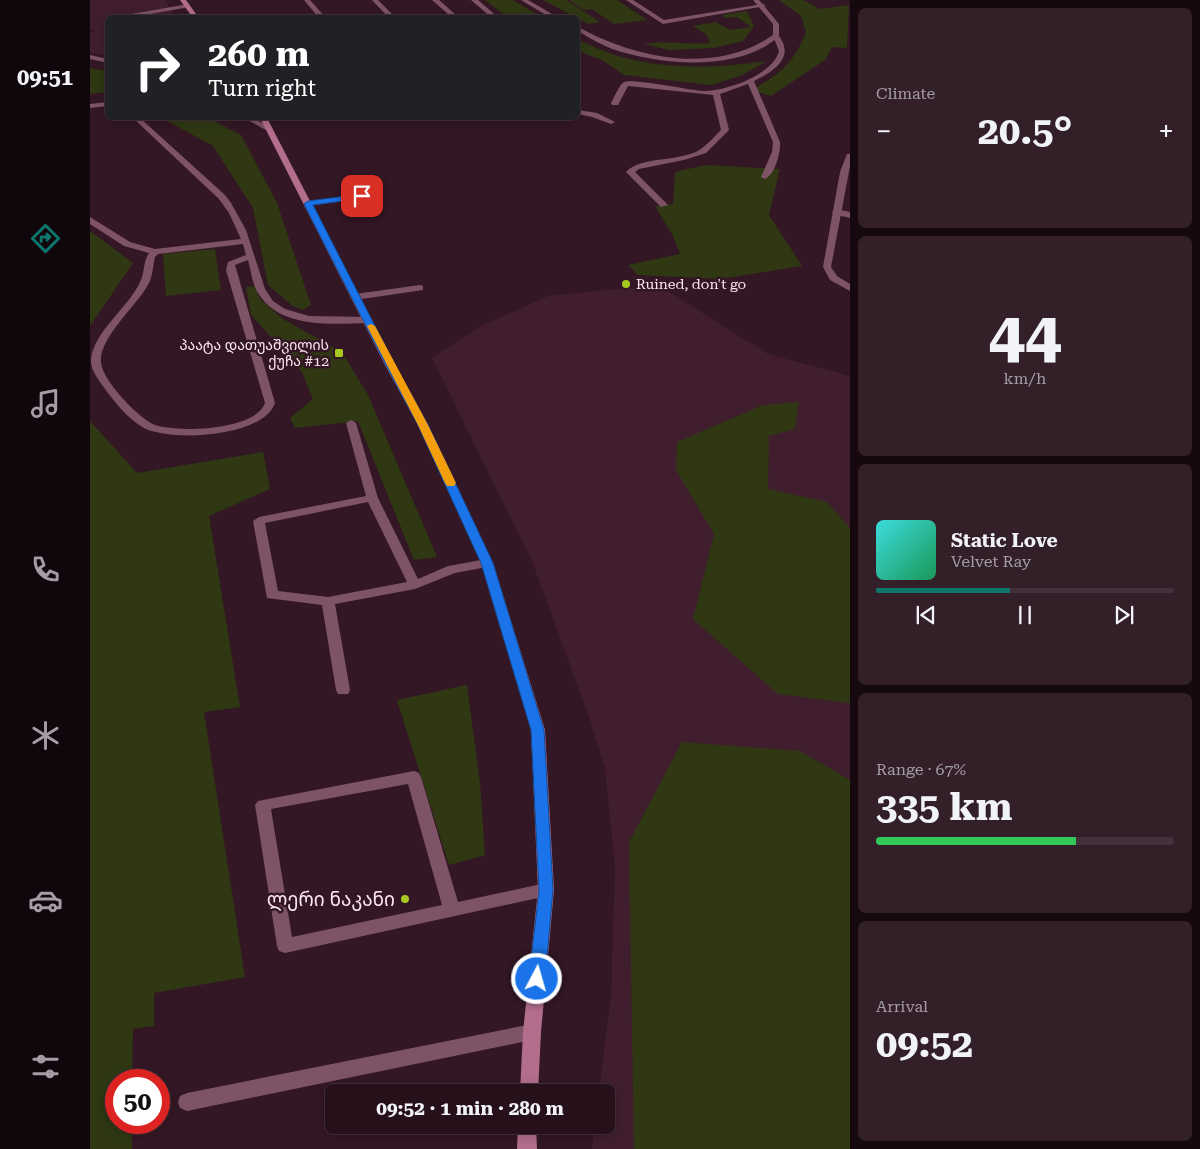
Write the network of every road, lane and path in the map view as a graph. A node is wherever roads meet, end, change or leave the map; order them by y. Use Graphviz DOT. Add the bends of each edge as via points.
graph roads {
  1 [pos="307,0"];
  2 [pos="375,0"];
  3 [pos="435,0"];
  4 [pos="474,0"];
  5 [pos="524,0"];
  6 [pos="629,0"];
  7 [pos="756,0"];
  8 [pos="185,3"];
  9 [pos="763,6"];
  10 [pos="127,15"];
  11 [pos="194,15"];
  12 [pos="320,15"];
  13 [pos="390,15"];
  14 [pos="451,15"];
  15 [pos="492,15"];
  16 [pos="551,15"];
  17 [pos="580,31"];
  18 [pos="776,36"];
  19 [pos="90,57"];
  20 [pos="105,60"];
  21 [pos="751,80"];
  22 [pos="716,93"];
  23 [pos="615,103"];
  24 [pos="105,104"];
  25 [pos="90,106"];
  26 [pos="580,112"];
  27 [pos="138,120"];
  28 [pos="611,122"];
  29 [pos="266,123"];
  30 [pos="850,156"];
  31 [pos="847,175"];
  32 [pos="764,177"];
  33 [pos="378,194"];
  34 [pos="308,204"];
  35 [pos="664,205"];
  36 [pos="836,212"];
  37 [pos="850,215"];
  38 [pos="90,220"];
  39 [pos="246,241"];
  40 [pos="155,252"];
  41 [pos="251,256"];
  42 [pos="420,288"];
  43 [pos="850,288"];
  44 [pos="356,297"];
  45 [pos="368,320"];
  46 [pos="351,423"];
  47 [pos="372,498"];
  48 [pos="487,563"];
  49 [pos="415,585"];
  50 [pos="328,601"];
  51 [pos="343,690"];
  52 [pos="546,890"];
  53 [pos="452,911"];
  54 [pos="532,1032"];
  55 [pos="529,1084"];
  56 [pos="187,1102"];
  57 [pos="527,1134"];
  58 [pos="527,1149"];
  1 -- 12 [label="street"];
  2 -- 13 [label="street"];
  3 -- 14 [label="street"];
  4 -- 15 [label="street"];
  5 -- 16 [label="street"];
  6 -- 9 [label="street" via="663,22"];
  7 -- 9 [label="street"];
  8 -- 10 [label="street"];
  8 -- 11 [label="main road"];
  9 -- 18 [label="street" via="776,24"];
  17 -- 18 [label="street" via="618,49 671,60 738,54 766,45"];
  18 -- 21 [label="street" via="783,51 780,60"];
  19 -- 20 [label="street"];
  21 -- 22 [label="street"];
  21 -- 32 [label="street" via="777,148"];
  22 -- 23 [label="street" via="626,84"];
  22 -- 35 [label="street" via="725,130 703,151 636,167 630,172"];
  24 -- 25 [label="street"];
  26 -- 28 [label="street"];
  27 -- 39 [label="street" via="222,197 234,212"];
  29 -- 34 [label="main road"];
  30 -- 31 [label="street"];
  31 -- 36 [label="street"];
  33 -- 34 [label="street"];
  34 -- 44 [label="main road"];
  36 -- 37 [label="street"];
  36 -- 43 [label="street" via="827,267 833,278"];
  38 -- 40 [label="street" via="127,244"];
  39 -- 40 [label="street"];
  39 -- 41 [label="street"];
  40 -- 41 [label="street" via="150,256 145,282 96,355 98,369 108,385 135,416 150,428 170,432 237,426 267,412 270,403 231,270 232,264"];
  41 -- 45 [label="street" via="262,293 274,306 294,316 327,322"];
  42 -- 44 [label="street"];
  44 -- 45 [label="main road"];
  45 -- 48 [label="main road" via="423,425"];
  46 -- 47 [label="street"];
  47 -- 49 [label="street"];
  47 -- 50 [label="street" via="259,521 272,595"];
  48 -- 49 [label="street" via="452,569"];
  48 -- 52 [label="main road" via="538,730"];
  49 -- 50 [label="street"];
  50 -- 51 [label="street"];
  52 -- 53 [label="street"];
  52 -- 54 [label="main road"];
  53 -- 53 [label="street" via="285,946 263,805 414,777"];
  54 -- 55 [label="main road"];
  54 -- 56 [label="street"];
  57 -- 58 [label="main road"];
}
